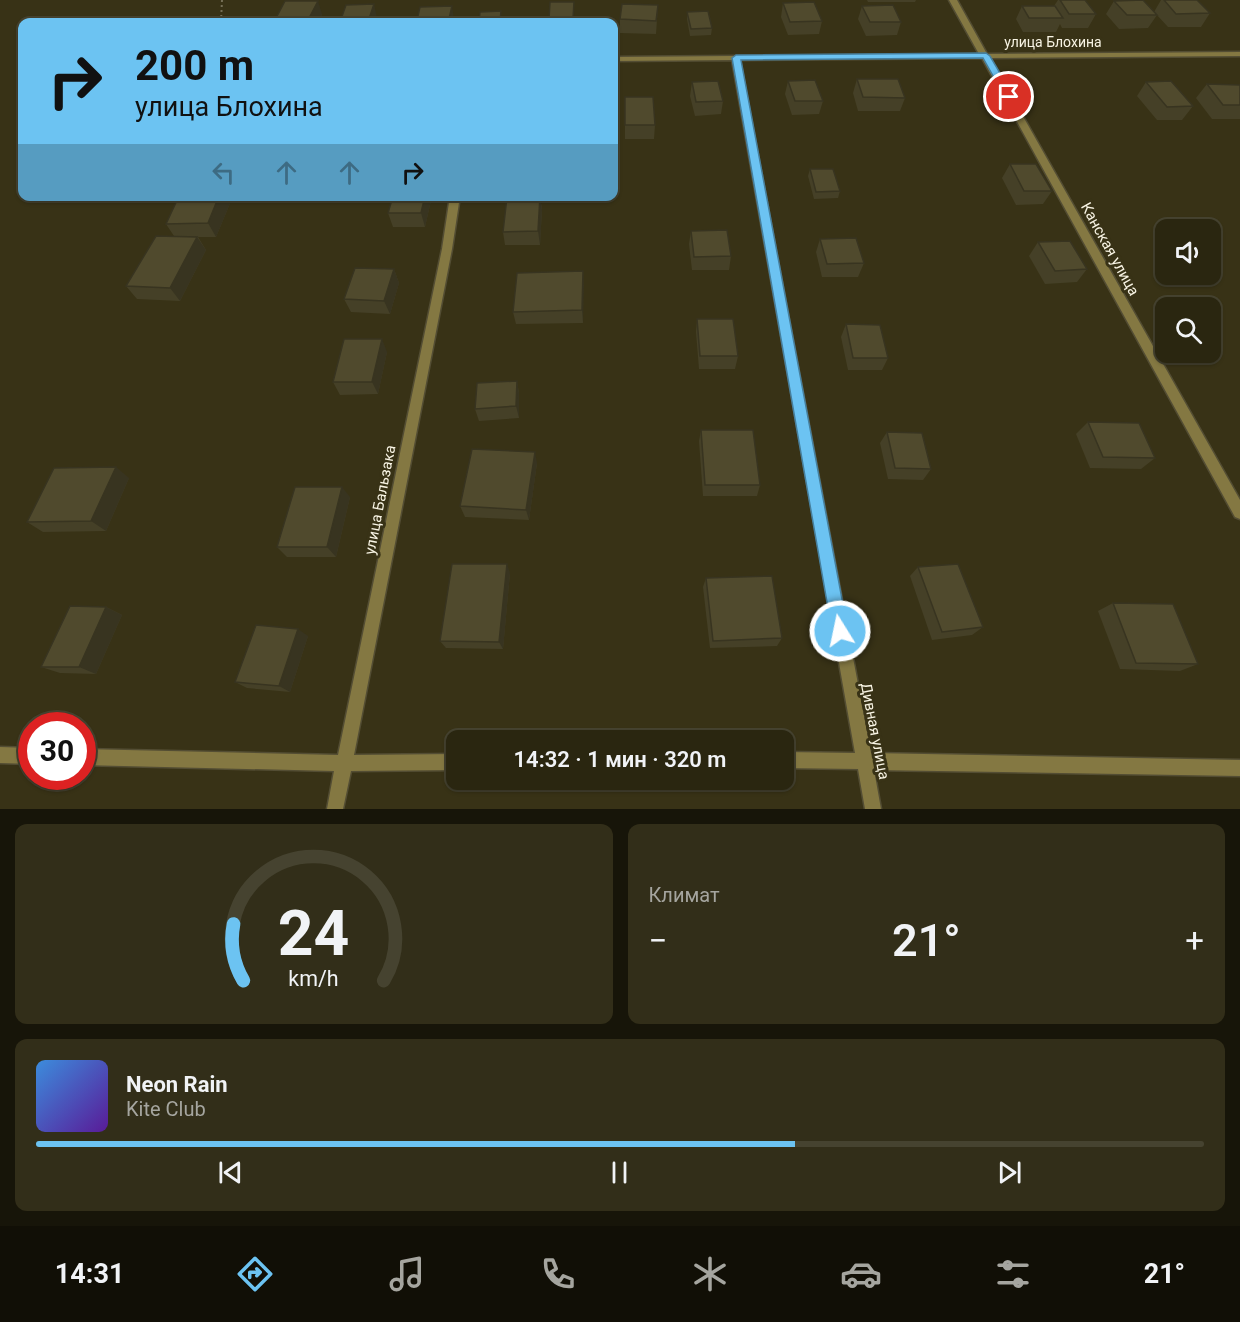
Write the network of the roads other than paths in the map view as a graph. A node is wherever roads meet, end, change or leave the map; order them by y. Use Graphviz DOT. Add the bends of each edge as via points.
graph roads {
  1 [pos="953,0"];
  2 [pos="1240,54"];
  3 [pos="986,56"];
  4 [pos="736,58"];
  5 [pos="618,59"];
  6 [pos="454,201"];
  7 [pos="1240,513"];
  8 [pos="0,755"];
  9 [pos="18,756"];
  10 [pos="96,757"];
  11 [pos="794,760"];
  12 [pos="864,760"];
  13 [pos="446,762"];
  14 [pos="344,763"];
  15 [pos="1240,768"];
  16 [pos="335,809"];
  17 [pos="873,809"];
  1 -- 3 [label="street, Канская улица"];
  2 -- 3 [label="street, улица Блохина"];
  3 -- 4 [label="street, улица Блохина"];
  3 -- 7 [label="street, Канская улица"];
  4 -- 5 [label="street, улица Блохина"];
  4 -- 12 [label="street, Дивная улица"];
  6 -- 14 [label="street, улица Бальзака"];
  8 -- 9 [label="street"];
  10 -- 14 [label="street"];
  11 -- 12 [label="street"];
  12 -- 15 [label="street"];
  12 -- 17 [label="street, Дивная улица"];
  13 -- 14 [label="street"];
  14 -- 16 [label="street, улица Бальзака"];
}
